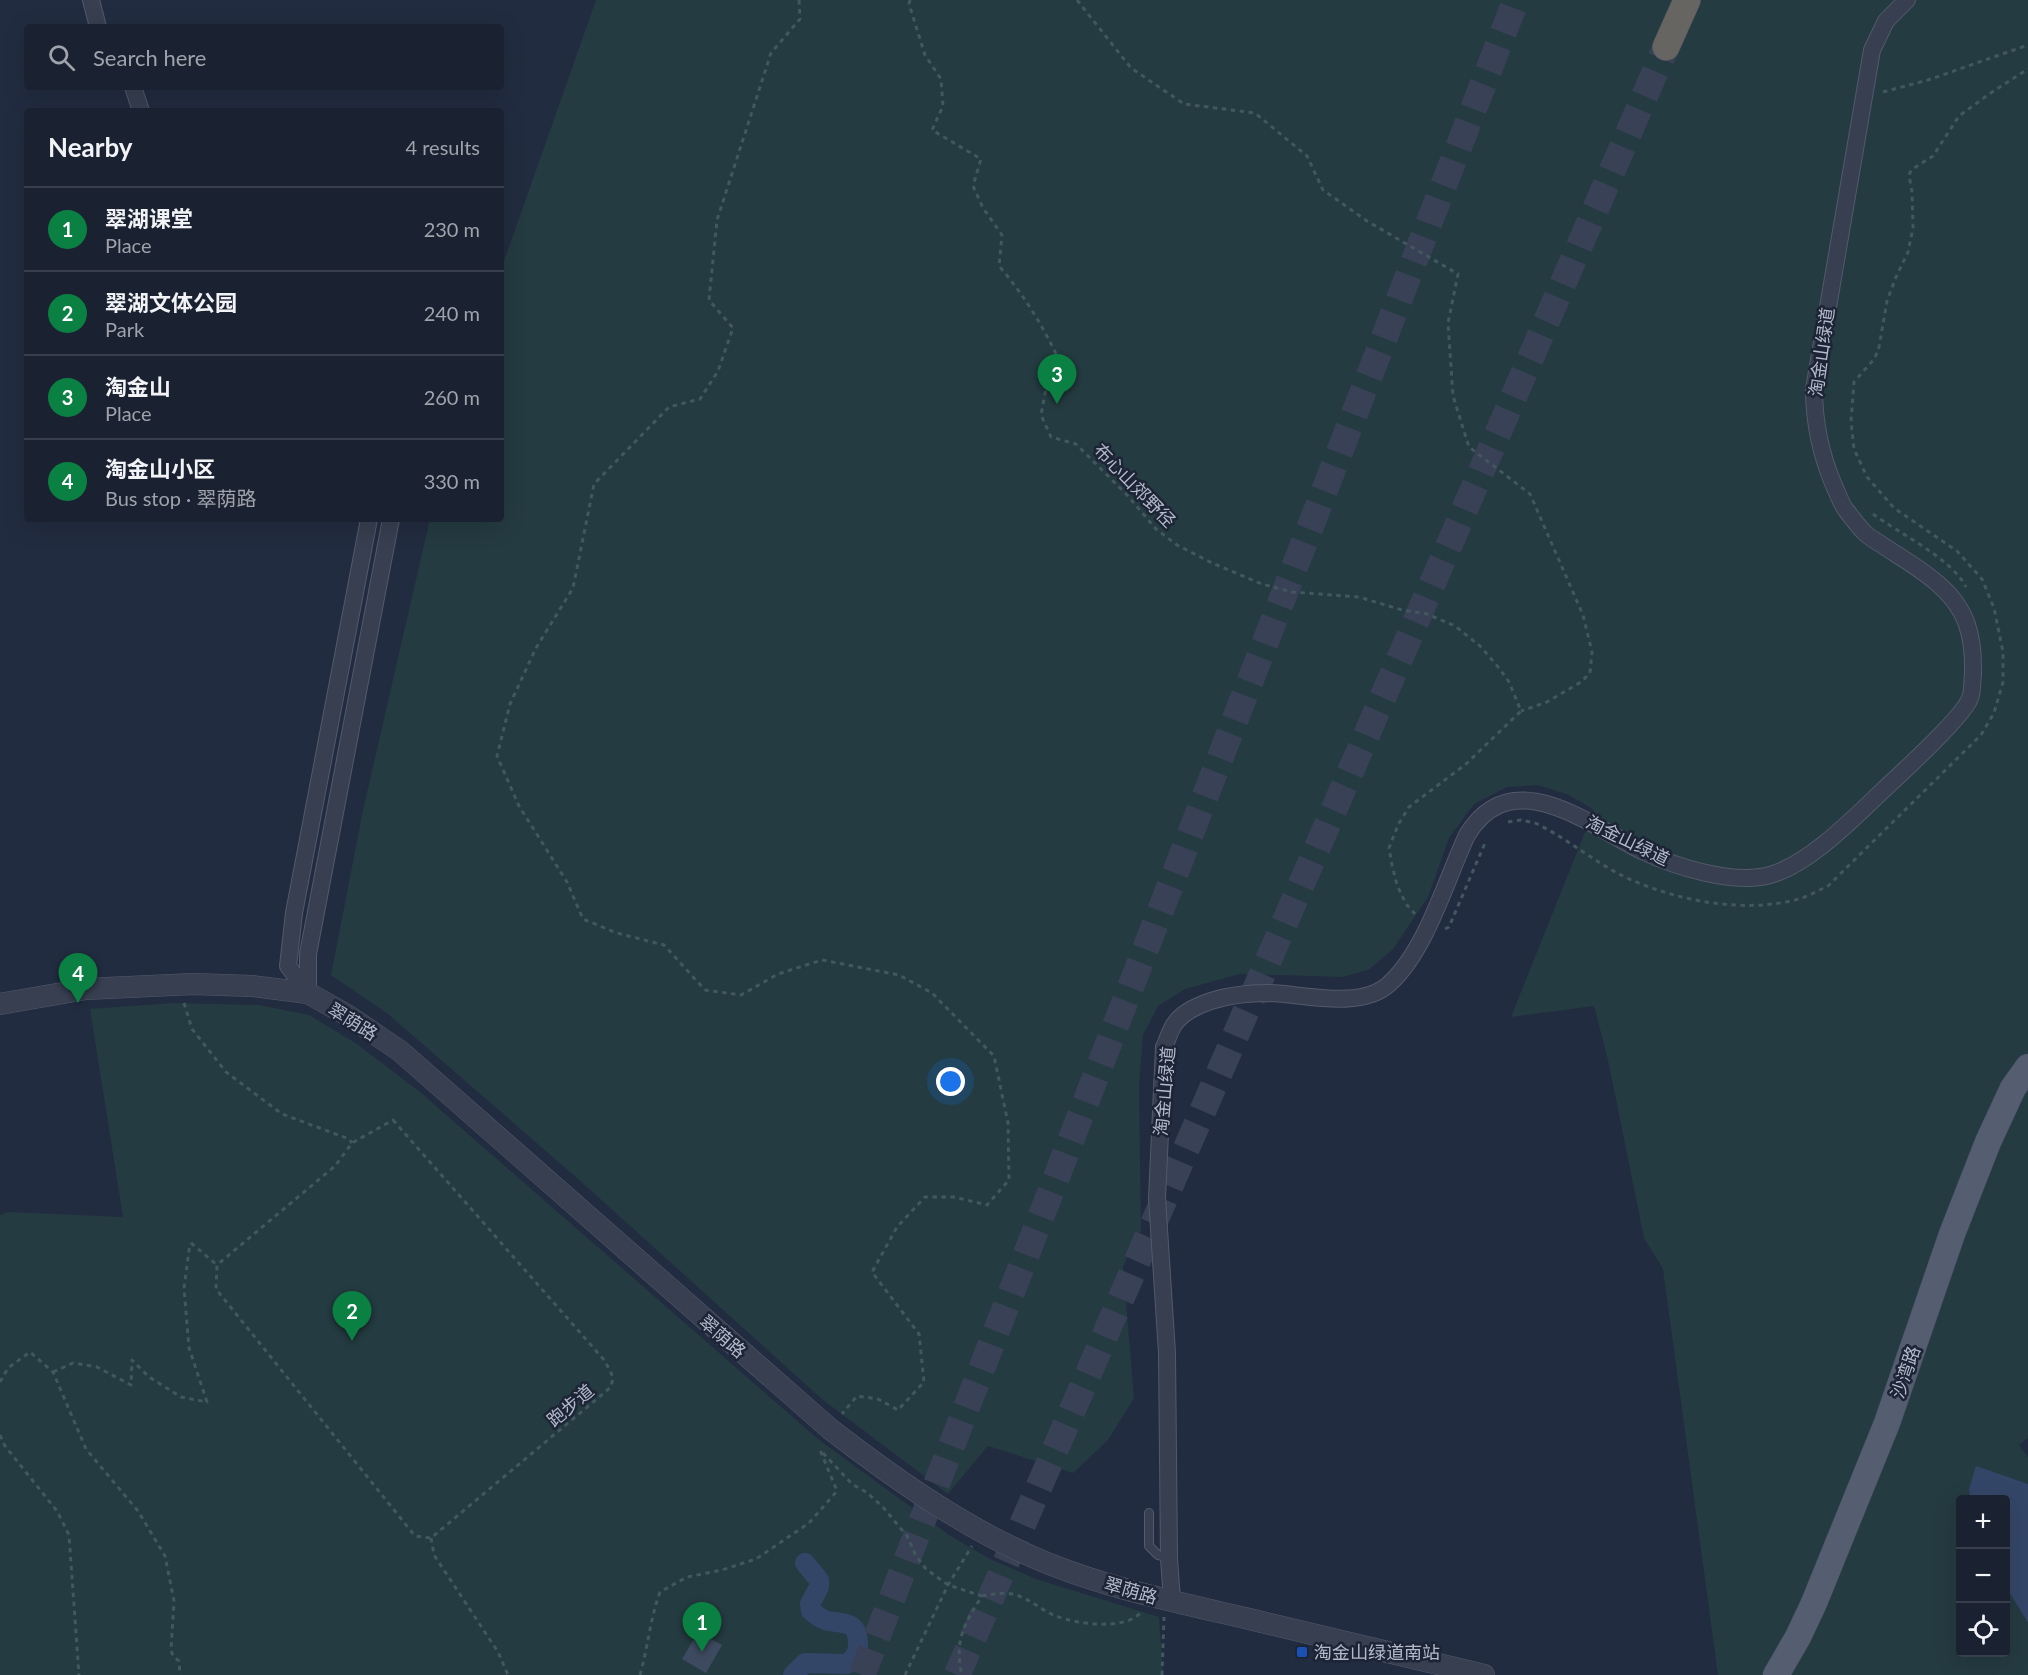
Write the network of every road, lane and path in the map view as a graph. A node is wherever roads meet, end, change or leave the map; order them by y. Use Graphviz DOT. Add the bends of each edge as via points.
graph roads {
  1 [pos="91,0"];
  2 [pos="799,0"];
  3 [pos="910,0"];
  4 [pos="1077,0"];
  5 [pos="1687,0"];
  6 [pos="1907,0"];
  7 [pos="97,24"];
  8 [pos="2028,45"];
  9 [pos="1666,47"];
  10 [pos="2028,69"];
  11 [pos="134,90"];
  12 [pos="1876,96"];
  13 [pos="140,108"];
  14 [pos="1866,506"];
  15 [pos="368,522"];
  16 [pos="391,522"];
  17 [pos="1968,590"];
  18 [pos="1521,711"];
  19 [pos="1500,824"];
  20 [pos="1485,843"];
  21 [pos="1420,919"];
  22 [pos="1442,931"];
  23 [pos="308,993"];
  24 [pos="184,1003"];
  25 [pos="0,1004"];
  26 [pos="2028,1066"];
  27 [pos="352,1143"];
  28 [pos="217,1265"];
  29 [pos="53,1372"];
  30 [pos="0,1382"];
  31 [pos="837,1420"];
  32 [pos="0,1435"];
  33 [pos="818,1443"];
  34 [pos="820,1450"];
  35 [pos="1149,1513"];
  36 [pos="431,1539"];
  37 [pos="973,1545"];
  38 [pos="1169,1558"];
  39 [pos="948,1585"];
  40 [pos="981,1596"];
  41 [pos="1143,1607"];
  42 [pos="1168,1607"];
  43 [pos="79,1675"];
  44 [pos="180,1675"];
  45 [pos="508,1675"];
  46 [pos="640,1675"];
  47 [pos="905,1675"];
  48 [pos="962,1675"];
  49 [pos="1162,1675"];
  50 [pos="1484,1675"];
  51 [pos="1776,1675"];
  1 -- 7 [label="street"];
  2 -- 31 [label="path" via="800,19 771,53 717,220 709,300 733,328 718,371 700,399 669,407 594,484 573,588 536,648 514,695 497,756 519,806 567,882 583,919 664,945 705,990 741,995 778,974 822,960 899,975 932,993 994,1056 1008,1123 1009,1180 987,1205 954,1197 925,1197 897,1227 872,1272 919,1334 924,1382 898,1410 878,1399 857,1396"];
  3 -- 18 [label="path, 布心山郊野径" via="925,55 941,79 943,106 932,130 981,159 973,186 1002,235 999,266 1041,322 1059,360 1047,383 1041,415 1051,437 1076,444 1156,529 1212,563 1292,592 1359,597 1427,614 1455,626 1499,668"];
  4 -- 18 [label="path" via="1131,68 1184,104 1255,113 1307,156 1323,190 1367,221 1458,274 1449,334 1454,396 1469,447 1530,494 1583,615 1592,652 1590,673 1581,682 1547,702"];
  5 -- 9 [label="highway"];
  6 -- 38 [label="street, 淘金山绿道" via="1886,21 1872,50 1814,389 1814,417 1828,472 1844,508 1866,534 1956,600 1966,619 1971,643 1970,699 1909,767 1826,842 1771,874 1749,878 1675,864 1547,803 1496,805 1476,820 1467,835 1419,943 1389,985 1369,996 1344,999 1242,994 1184,1014 1174,1024 1164,1047 1157,1198 1167,1353"];
  8 -- 12 [label="path"];
  10 -- 19 [label="path" via="1959,116 1933,156 1911,170 1913,228 1908,252 1887,301 1875,358 1854,382 1852,402 1854,449 1867,477 1894,508 1957,551 1982,579 1994,608 2003,652 2003,682 1994,713 1982,735 1828,886 1774,904 1689,898 1626,877 1535,823 1521,820"];
  11 -- 13 [label="street"];
  14 -- 17 [label="path" via="1944,563"];
  15 -- 23 [label="street" via="294,913 288,966"];
  16 -- 23 [label="street" via="308,954"];
  18 -- 21 [label="path" via="1466,764 1409,807 1398,825 1389,848 1392,865 1406,904"];
  20 -- 22 [label="path" via="1449,927"];
  23 -- 25 [label="street, 翠荫路" via="193,984 86,989"];
  23 -- 42 [label="street, 翠荫路" via="400,1051 869,1459 972,1527 1025,1554"];
  24 -- 27 [label="path" via="192,1029 226,1072 282,1114"];
  26 -- 51 [label="main road, 沙湾路" via="1988,1142 1887,1424 1814,1603"];
  27 -- 28 [label="path, 跑步道" via="335,1166"];
  27 -- 36 [label="path, 跑步道" via="393,1120 605,1361 613,1377 611,1387"];
  28 -- 29 [label="path" via="190,1243 184,1288 189,1348 207,1402 181,1397 148,1377 132,1360 131,1384 97,1367 73,1363"];
  28 -- 36 [label="path" via="216,1288 415,1536"];
  29 -- 30 [label="path" via="30,1352 8,1368"];
  29 -- 44 [label="path" via="86,1449 138,1511 165,1556 174,1601 171,1650 179,1661"];
  32 -- 43 [label="path" via="57,1511 69,1535"];
  33 -- 34 [label="path"];
  34 -- 39 [label="path" via="852,1484 882,1506 907,1536 926,1569"];
  34 -- 46 [label="path" via="837,1491 809,1523 756,1559 687,1577 660,1592"];
  35 -- 38 [label="lane" via="1149,1546 1158,1555"];
  36 -- 45 [label="path" via="434,1555 498,1652"];
  37 -- 39 [label="path"];
  38 -- 42 [label="street, 淘金山绿道"];
  39 -- 40 [label="path"];
  39 -- 47 [label="path"];
  40 -- 41 [label="path" via="1017,1595 1056,1616 1099,1624 1133,1619"];
  40 -- 48 [label="path" via="961,1636"];
  42 -- 49 [label="path"];
  42 -- 50 [label="street, 翠荫路"];
}
